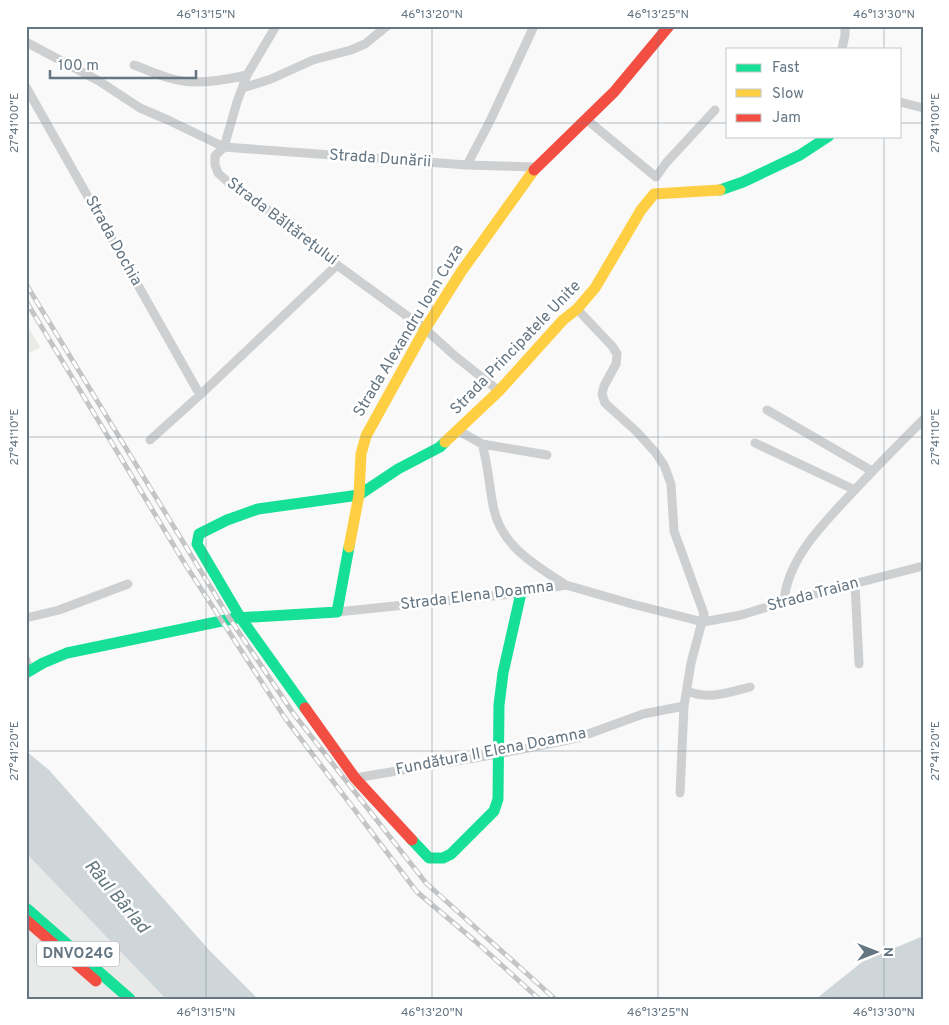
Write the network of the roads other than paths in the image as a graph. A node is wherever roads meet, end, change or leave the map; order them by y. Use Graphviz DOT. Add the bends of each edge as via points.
graph roads {
  1 [pos="276,26"];
  2 [pos="387,26"];
  3 [pos="534,26"];
  4 [pos="669,26"];
  5 [pos="845,26"];
  6 [pos="26,42"];
  7 [pos="842,48"];
  8 [pos="134,65"];
  9 [pos="247,76"];
  10 [pos="26,87"];
  11 [pos="243,88"];
  12 [pos="902,103"];
  13 [pos="923,108"];
  14 [pos="715,110"];
  15 [pos="586,119"];
  16 [pos="826,138"];
  17 [pos="224,147"];
  18 [pos="467,165"];
  19 [pos="536,168"];
  20 [pos="656,177"];
  21 [pos="654,194"];
  22 [pos="337,265"];
  23 [pos="577,310"];
  24 [pos="425,330"];
  25 [pos="499,391"];
  26 [pos="200,395"];
  27 [pos="767,410"];
  28 [pos="923,420"];
  29 [pos="459,431"];
  30 [pos="150,440"];
  31 [pos="756,443"];
  32 [pos="482,444"];
  33 [pos="547,455"];
  34 [pos="872,471"];
  35 [pos="855,490"];
  36 [pos="359,495"];
  37 [pos="923,566"];
  38 [pos="128,584"];
  39 [pos="855,584"];
  40 [pos="566,586"];
  41 [pos="521,593"];
  42 [pos="784,602"];
  43 [pos="337,612"];
  44 [pos="26,618"];
  45 [pos="240,618"];
  46 [pos="703,622"];
  47 [pos="859,664"];
  48 [pos="27,668"];
  49 [pos="750,688"];
  50 [pos="687,691"];
  51 [pos="684,706"];
  52 [pos="498,754"];
  53 [pos="355,778"];
  54 [pos="680,793"];
  55 [pos="26,908"];
  56 [pos="26,920"];
  57 [pos="117,999"];
  58 [pos="130,999"];
  1 -- 9 [label="street"];
  2 -- 11 [label="street" via="365,44 313,60"];
  3 -- 18 [label="street"];
  4 -- 15 [label="main road, Strada Alexandru Ioan Cuza"];
  5 -- 7 [label="street"];
  6 -- 17 [label="street" via="140,108"];
  8 -- 9 [label="street" via="169,78 192,82"];
  9 -- 11 [label="street"];
  10 -- 26 [label="street, Strada Dochia"];
  11 -- 17 [label="street"];
  12 -- 13 [label="street"];
  14 -- 20 [label="street"];
  15 -- 19 [label="main road, Strada Alexandru Ioan Cuza"];
  15 -- 20 [label="street"];
  16 -- 21 [label="main road" via="803,154 740,184 694,193"];
  17 -- 18 [label="street, Strada Dunării"];
  17 -- 22 [label="street, Strada Băltărețului" via="215,156 218,173 289,224"];
  18 -- 19 [label="street, Strada Dunării"];
  19 -- 24 [label="main road, Strada Alexandru Ioan Cuza" via="461,272"];
  20 -- 21 [label="street"];
  21 -- 23 [label="main road, Strada Principatele Unite" via="641,210 595,288"];
  22 -- 24 [label="street, Strada Băltărețului"];
  22 -- 26 [label="street"];
  23 -- 25 [label="main road, Strada Principatele Unite" via="549,334"];
  23 -- 46 [label="street" via="617,354 616,364 602,394 605,403 637,432 664,465 671,484 674,531 703,608"];
  24 -- 25 [label="street, Strada Băltărețului"];
  24 -- 36 [label="main road, Strada Alexandru Ioan Cuza" via="366,436 361,454"];
  25 -- 29 [label="main road, Strada Principatele Unite"];
  26 -- 30 [label="street"];
  27 -- 34 [label="street"];
  28 -- 34 [label="street"];
  29 -- 32 [label="street"];
  29 -- 36 [label="main road, Strada Principatele Unite" via="440,447"];
  31 -- 35 [label="street"];
  32 -- 33 [label="street"];
  32 -- 40 [label="street" via="493,508 508,542 526,559"];
  34 -- 35 [label="street"];
  35 -- 42 [label="street" via="807,544 785,588"];
  36 -- 43 [label="main road, Strada Alexandru Ioan Cuza"];
  36 -- 45 [label="main road" via="258,509 199,534 197,544"];
  37 -- 39 [label="street, Strada Traian"];
  38 -- 44 [label="street" via="59,610"];
  39 -- 42 [label="street, Strada Traian"];
  39 -- 47 [label="street"];
  40 -- 41 [label="street, Strada Elena Doamna"];
  40 -- 46 [label="street, Strada Elena Doamna"];
  41 -- 43 [label="street, Strada Elena Doamna"];
  41 -- 52 [label="main road" via="500,689"];
  42 -- 46 [label="street, Strada Traian" via="742,615"];
  43 -- 45 [label="main road"];
  45 -- 48 [label="main road" via="83,649"];
  45 -- 53 [label="main road"];
  46 -- 50 [label="street"];
  49 -- 50 [label="street" via="722,695 698,696"];
  50 -- 51 [label="street"];
  51 -- 52 [label="street, Fundătura II Elena Doamna" via="643,714 580,737"];
  51 -- 54 [label="street"];
  52 -- 53 [label="street, Fundătura II Elena Doamna"];
  52 -- 53 [label="main road" via="498,799 494,811 443,858 429,858"];
  55 -- 58 [label="main road, DNVO24G"];
  56 -- 57 [label="main road"];
}
